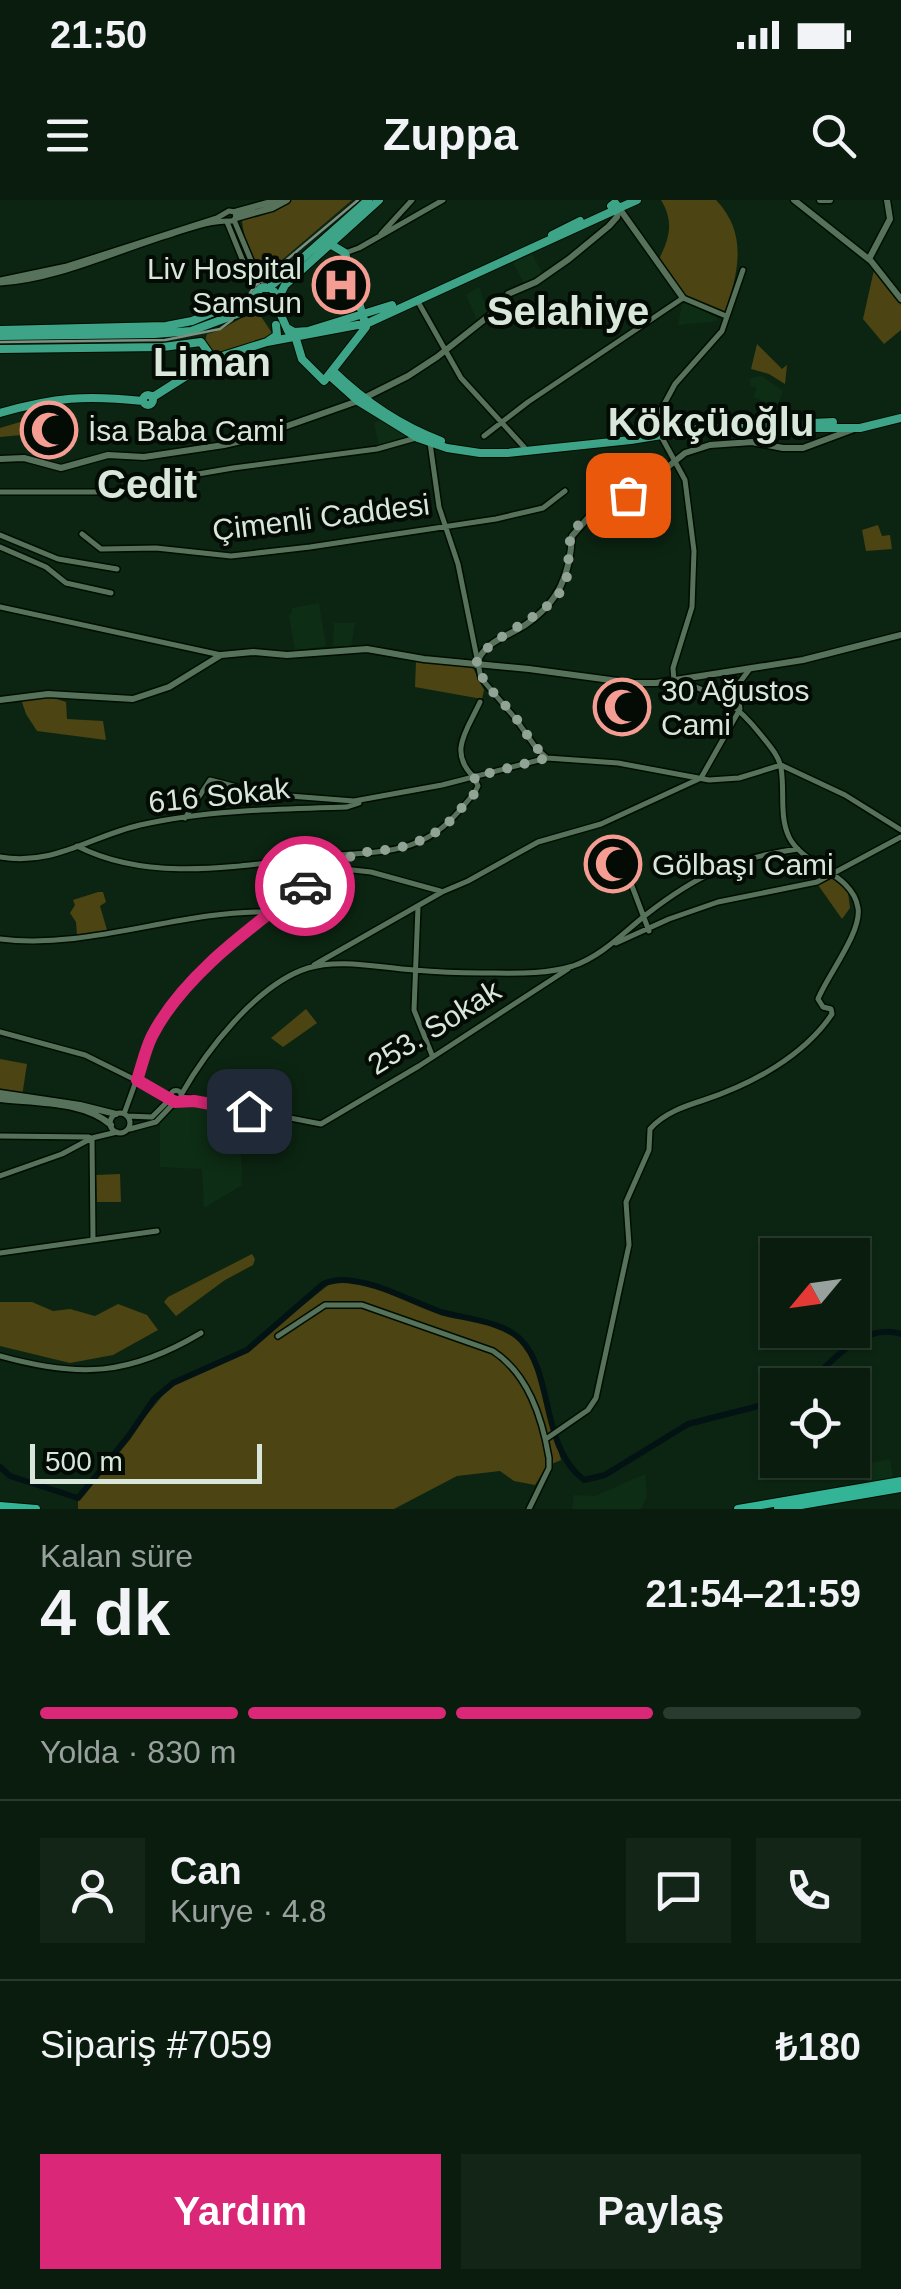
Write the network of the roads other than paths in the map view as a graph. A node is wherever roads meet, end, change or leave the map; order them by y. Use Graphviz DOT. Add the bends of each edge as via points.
graph roads {
  1 [pos="278,200"];
  2 [pos="287,200"];
  3 [pos="368,200"];
  4 [pos="378,200"];
  5 [pos="412,200"];
  6 [pos="443,200"];
  7 [pos="636,200"];
  8 [pos="794,200"];
  9 [pos="820,200"];
  10 [pos="830,200"];
  11 [pos="887,200"];
  12 [pos="616,205"];
  13 [pos="231,217"];
  14 [pos="342,234"];
  15 [pos="379,236"];
  16 [pos="330,244"];
  17 [pos="344,253"];
  18 [pos="869,259"];
  19 [pos="253,265"];
  20 [pos="294,266"];
  21 [pos="743,270"];
  22 [pos="0,281"];
  23 [pos="268,287"];
  24 [pos="256,294"];
  25 [pos="416,298"];
  26 [pos="683,298"];
  27 [pos="277,299"];
  28 [pos="901,299"];
  29 [pos="262,310"];
  30 [pos="726,316"];
  31 [pos="359,321"];
  32 [pos="276,325"];
  33 [pos="0,333"];
  34 [pos="291,336"];
  35 [pos="267,342"];
  36 [pos="0,349"];
  37 [pos="444,351"];
  38 [pos="213,360"];
  39 [pos="329,376"];
  40 [pos="360,399"];
  41 [pos="0,412"];
  42 [pos="901,416"];
  43 [pos="501,422"];
  44 [pos="794,426"];
  45 [pos="857,428"];
  46 [pos="658,434"];
  47 [pos="484,436"];
  48 [pos="418,438"];
  49 [pos="430,443"];
  50 [pos="524,446"];
  51 [pos="0,459"];
  52 [pos="676,460"];
  53 [pos="565,491"];
  54 [pos="0,492"];
  55 [pos="447,526"];
  56 [pos="82,534"];
  57 [pos="0,535"];
  58 [pos="0,547"];
  59 [pos="117,569"];
  60 [pos="111,593"];
  61 [pos="0,607"];
  62 [pos="901,635"];
  63 [pos="221,655"];
  64 [pos="476,664"];
  65 [pos="751,668"];
  66 [pos="677,681"];
  67 [pos="0,700"];
  68 [pos="480,702"];
  69 [pos="740,709"];
  70 [pos="547,758"];
  71 [pos="781,765"];
  72 [pos="474,777"];
  73 [pos="701,778"];
  74 [pos="368,800"];
  75 [pos="185,818"];
  76 [pos="901,834"];
  77 [pos="78,846"];
  78 [pos="798,848"];
  79 [pos="618,849"];
  80 [pos="356,853"];
  81 [pos="0,857"];
  82 [pos="331,868"];
  83 [pos="832,875"];
  84 [pos="442,892"];
  85 [pos="418,906"];
  86 [pos="268,912"];
  87 [pos="644,917"];
  88 [pos="648,930"];
  89 [pos="0,939"];
  90 [pos="609,946"];
  91 [pos="330,955"];
  92 [pos="353,964"];
  93 [pos="333,965"];
  94 [pos="570,967"];
  95 [pos="310,968"];
  96 [pos="414,970"];
  97 [pos="0,1032"];
  98 [pos="432,1055"];
  99 [pos="137,1080"];
  100 [pos="0,1096"];
  101 [pos="176,1096"];
  102 [pos="122,1115"];
  103 [pos="108,1122"];
  104 [pos="128,1130"];
  105 [pos="117,1132"];
  106 [pos="0,1136"];
  107 [pos="92,1138"];
  108 [pos="0,1176"];
  109 [pos="157,1231"];
  110 [pos="93,1240"];
  111 [pos="0,1253"];
  112 [pos="201,1333"];
  113 [pos="278,1336"];
  114 [pos="0,1356"];
  115 [pos="546,1440"];
  116 [pos="901,1485"];
  117 [pos="0,1506"];
  118 [pos="36,1509"];
  119 [pos="529,1509"];
  120 [pos="738,1509"];
  121 [pos="778,1509"];
  1 -- 13 [label="main road"];
  2 -- 13 [label="main road"];
  3 -- 20 [label="main road"];
  4 -- 14 [label="main road"];
  5 -- 15 [label="street"];
  6 -- 15 [label="street"];
  7 -- 12 [label="main road"];
  8 -- 18 [label="main road"];
  9 -- 10 [label="main road"];
  11 -- 18 [label="main road" via="890,219"];
  12 -- 25 [label="main road"];
  12 -- 26 [label="main road"];
  12 -- 31 [label="main road"];
  12 -- 37 [label="main road" via="609,226 536,282 508,294"];
  13 -- 19 [label="street"];
  13 -- 22 [label="street"];
  13 -- 24 [label="street"];
  14 -- 16 [label="main road"];
  14 -- 17 [label="main road"];
  15 -- 17 [label="street"];
  16 -- 17 [label="main road"];
  16 -- 27 [label="main road"];
  17 -- 31 [label="main road"];
  18 -- 28 [label="main road"];
  19 -- 20 [label="street" via="266,271"];
  19 -- 23 [label="street"];
  20 -- 23 [label="main road"];
  21 -- 30 [label="street"];
  23 -- 24 [label="main road"];
  23 -- 27 [label="main road"];
  24 -- 29 [label="main road"];
  24 -- 33 [label="main road" via="166,326"];
  25 -- 31 [label="main road"];
  25 -- 37 [label="street"];
  26 -- 30 [label="street"];
  26 -- 43 [label="street"];
  27 -- 29 [label="main road"];
  27 -- 34 [label="main road"];
  29 -- 32 [label="main road"];
  29 -- 33 [label="main road" via="191,331"];
  30 -- 46 [label="street" via="722,331 675,384 655,420"];
  31 -- 34 [label="main road"];
  31 -- 39 [label="main road" via="356,343"];
  32 -- 34 [label="main road"];
  32 -- 35 [label="main road" via="277,335"];
  34 -- 35 [label="main road"];
  34 -- 39 [label="main road" via="302,359"];
  35 -- 38 [label="main road"];
  36 -- 38 [label="main road" via="201,342"];
  37 -- 40 [label="main road"];
  37 -- 43 [label="street"];
  38 -- 41 [label="main road" via="146,399 50,396"];
  39 -- 40 [label="main road"];
  40 -- 48 [label="main road"];
  40 -- 50 [label="main road" via="446,443"];
  40 -- 51 [label="main road" via="250,440 210,447 98,457 61,468"];
  42 -- 44 [label="main road" via="870,424"];
  42 -- 45 [label="main road"];
  43 -- 47 [label="street"];
  43 -- 50 [label="street"];
  44 -- 45 [label="main road"];
  44 -- 46 [label="main road"];
  45 -- 52 [label="main road" via="803,448 752,442 710,446"];
  46 -- 49 [label="main road" via="508,453"];
  46 -- 50 [label="main road"];
  46 -- 52 [label="street"];
  48 -- 49 [label="main road"];
  48 -- 54 [label="street" via="115,492"];
  49 -- 55 [label="street" via="438,508"];
  52 -- 64 [label="main road" via="594,512 572,536 559,594 527,624 484,649"];
  52 -- 66 [label="street" via="688,501 694,580 673,668"];
  53 -- 55 [label="street, Çimenli Caddesi" via="543,508"];
  55 -- 56 [label="street, Çimenli Caddesi" via="230,556 101,549"];
  55 -- 64 [label="street"];
  57 -- 59 [label="street" via="58,558"];
  58 -- 60 [label="street" via="66,582"];
  61 -- 63 [label="street"];
  62 -- 65 [label="main road"];
  63 -- 64 [label="main road" via="367,649"];
  63 -- 67 [label="main road" via="169,687 133,699 48,694"];
  64 -- 66 [label="main road" via="633,684"];
  64 -- 70 [label="street" via="495,698"];
  65 -- 66 [label="main road"];
  65 -- 69 [label="street" via="738,686"];
  66 -- 69 [label="street"];
  68 -- 72 [label="street" via="459,745 460,761"];
  69 -- 71 [label="street"];
  69 -- 73 [label="street"];
  70 -- 72 [label="street"];
  70 -- 73 [label="street"];
  71 -- 73 [label="street" via="739,778"];
  71 -- 76 [label="street" via="834,789"];
  71 -- 78 [label="street" via="784,817"];
  72 -- 74 [label="street"];
  72 -- 80 [label="street" via="476,792 428,838"];
  73 -- 84 [label="street" via="601,824 538,842"];
  74 -- 75 [label="street, 616 Sokak"];
  74 -- 75 [label="street" via="280,796 210,780"];
  75 -- 77 [label="street, 616 Sokak"];
  76 -- 83 [label="street"];
  77 -- 80 [label="street" via="140,866 206,868"];
  77 -- 81 [label="street, 616 Sokak" via="35,861"];
  78 -- 83 [label="street"];
  78 -- 87 [label="street" via="710,871"];
  79 -- 87 [label="street"];
  80 -- 82 [label="street"];
  82 -- 84 [label="street"];
  82 -- 86 [label="street"];
  83 -- 88 [label="street" via="701,907"];
  83 -- 115 [label="street" via="852,894 858,914 818,999 832,1014 812,1041 770,1069 682,1106 650,1129 649,1150 626,1202 629,1244 596,1398"];
  84 -- 85 [label="street"];
  85 -- 91 [label="street"];
  85 -- 96 [label="street"];
  86 -- 89 [label="street" via="38,941"];
  86 -- 99 [label="street" via="178,996 153,1034"];
  87 -- 88 [label="street"];
  87 -- 90 [label="street"];
  88 -- 90 [label="street"];
  90 -- 94 [label="street, 253. Sokak"];
  91 -- 92 [label="street"];
  91 -- 93 [label="street"];
  91 -- 95 [label="street"];
  92 -- 93 [label="street"];
  92 -- 96 [label="street"];
  93 -- 95 [label="street"];
  94 -- 96 [label="street"];
  94 -- 98 [label="street, 253. Sokak"];
  95 -- 101 [label="street" via="242,1015"];
  96 -- 98 [label="street" via="414,1010"];
  97 -- 99 [label="street" via="86,1055"];
  98 -- 101 [label="street, 253. Sokak" via="321,1124"];
  99 -- 101 [label="street"];
  99 -- 102 [label="street"];
  100 -- 102 [label="main road"];
  100 -- 103 [label="main road" via="80,1109"];
  101 -- 102 [label="street" via="152,1116"];
  101 -- 104 [label="street" via="154,1124"];
  102 -- 103 [label="street"];
  102 -- 104 [label="street"];
  103 -- 105 [label="street"];
  103 -- 107 [label="street"];
  104 -- 105 [label="street"];
  105 -- 107 [label="street"];
  106 -- 107 [label="street"];
  107 -- 108 [label="street"];
  107 -- 110 [label="street"];
  109 -- 110 [label="street"];
  110 -- 111 [label="street"];
  112 -- 114 [label="street" via="139,1362 88,1372"];
  113 -- 115 [label="street" via="316,1309 340,1303 481,1346 520,1374"];
  115 -- 119 [label="street" via="549,1468"];
  116 -- 120 [label="highway"];
  116 -- 121 [label="highway"];
  117 -- 118 [label="highway"];
}
